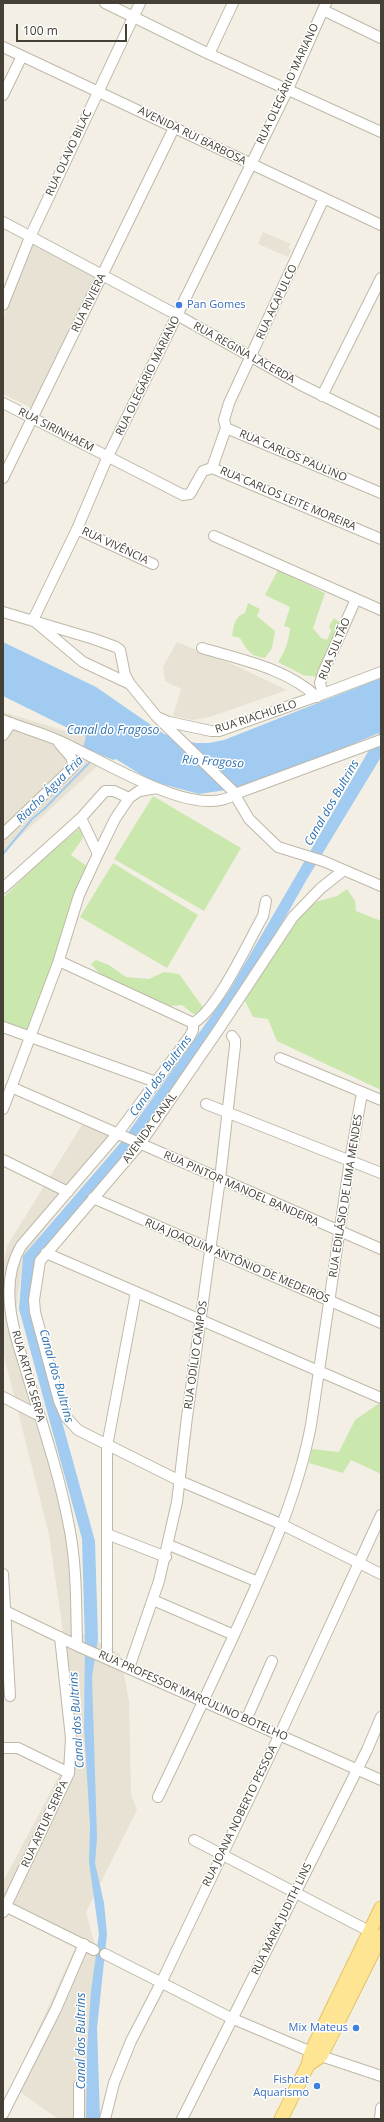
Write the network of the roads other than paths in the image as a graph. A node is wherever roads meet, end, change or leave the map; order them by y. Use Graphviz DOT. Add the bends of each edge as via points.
graph roads {
  1 [pos="105,3"];
  2 [pos="140,3"];
  3 [pos="233,3"];
  4 [pos="325,6"];
  5 [pos="133,17"];
  6 [pos="381,38"];
  7 [pos="3,47"];
  8 [pos="209,54"];
  9 [pos="22,56"];
  10 [pos="288,90"];
  11 [pos="99,92"];
  12 [pos="3,95"];
  13 [pos="174,128"];
  14 [pos="381,132"];
  15 [pos="250,164"];
  16 [pos="324,198"];
  17 [pos="3,222"];
  18 [pos="381,225"];
  19 [pos="30,237"];
  20 [pos="102,276"];
  21 [pos="381,278"];
  22 [pos="3,305"];
  23 [pos="177,315"];
  24 [pos="251,358"];
  25 [pos="322,396"];
  26 [pos="3,403"];
  27 [pos="31,418"];
  28 [pos="381,424"];
  29 [pos="226,428"];
  30 [pos="218,450"];
  31 [pos="108,456"];
  32 [pos="212,468"];
  33 [pos="3,478"];
  34 [pos="381,493"];
  35 [pos="77,529"];
  36 [pos="214,536"];
  37 [pos="381,539"];
  38 [pos="153,564"];
  39 [pos="356,599"];
  40 [pos="381,610"];
  41 [pos="3,612"];
  42 [pos="33,620"];
  43 [pos="202,648"];
  44 [pos="381,672"];
  45 [pos="130,684"];
  46 [pos="320,695"];
  47 [pos="157,717"];
  48 [pos="7,722"];
  49 [pos="3,735"];
  50 [pos="55,739"];
  51 [pos="381,740"];
  52 [pos="158,788"];
  53 [pos="234,792"];
  54 [pos="129,798"];
  55 [pos="81,818"];
  56 [pos="3,834"];
  57 [pos="98,854"];
  58 [pos="344,870"];
  59 [pos="381,886"];
  60 [pos="3,888"];
  61 [pos="266,901"];
  62 [pos="59,961"];
  63 [pos="193,1023"];
  64 [pos="3,1027"];
  65 [pos="31,1035"];
  66 [pos="232,1036"];
  67 [pos="280,1058"];
  68 [pos="156,1082"];
  69 [pos="11,1087"];
  70 [pos="362,1093"];
  71 [pos="381,1100"];
  72 [pos="206,1104"];
  73 [pos="3,1109"];
  74 [pos="227,1112"];
  75 [pos="121,1134"];
  76 [pos="139,1143"];
  77 [pos="3,1160"];
  78 [pos="350,1160"];
  79 [pos="381,1173"];
  80 [pos="220,1179"];
  81 [pos="68,1192"];
  82 [pos="93,1198"];
  83 [pos="340,1233"];
  84 [pos="381,1249"];
  85 [pos="211,1250"];
  86 [pos="46,1253"];
  87 [pos="136,1292"];
  88 [pos="330,1300"];
  89 [pos="200,1320"];
  90 [pos="381,1323"];
  91 [pos="319,1371"];
  92 [pos="3,1397"];
  93 [pos="381,1398"];
  94 [pos="40,1416"];
  95 [pos="107,1446"];
  96 [pos="180,1481"];
  97 [pos="381,1515"];
  98 [pos="281,1524"];
  99 [pos="107,1534"];
  100 [pos="169,1544"];
  101 [pos="166,1557"];
  102 [pos="358,1562"];
  103 [pos="3,1574"];
  104 [pos="381,1574"];
  105 [pos="258,1582"];
  106 [pos="153,1600"];
  107 [pos="5,1611"];
  108 [pos="234,1635"];
  109 [pos="60,1637"];
  110 [pos="79,1646"];
  111 [pos="104,1657"];
  112 [pos="272,1661"];
  113 [pos="129,1668"];
  114 [pos="10,1696"];
  115 [pos="204,1702"];
  116 [pos="381,1718"];
  117 [pos="246,1720"];
  118 [pos="280,1734"];
  119 [pos="3,1748"];
  120 [pos="357,1769"];
  121 [pos="69,1773"];
  122 [pos="381,1780"];
  123 [pos="158,1797"];
  124 [pos="194,1840"];
  125 [pos="222,1854"];
  126 [pos="295,1892"];
  127 [pos="4,1908"];
  128 [pos="381,1908"];
  129 [pos="375,1934"];
  130 [pos="84,1944"];
  131 [pos="94,1950"];
  132 [pos="105,1954"];
  133 [pos="161,1983"];
  134 [pos="231,2018"];
  135 [pos="313,2057"];
  136 [pos="381,2076"];
  137 [pos="79,2085"];
  138 [pos="381,2108"];
  139 [pos="3,2114"];
  140 [pos="79,2119"];
  141 [pos="105,2119"];
  142 [pos="182,2119"];
  143 [pos="281,2119"];
  144 [pos="380,2119"];
  1 -- 5 [label="street"];
  2 -- 5 [label="street, RUA OLAVO BILAC"];
  3 -- 8 [label="street"];
  4 -- 6 [label="street"];
  4 -- 10 [label="street, RUA OLEGÁRIO MARIANO"];
  5 -- 8 [label="street"];
  5 -- 11 [label="street, RUA OLAVO BILAC"];
  7 -- 9 [label="street, AVENIDA RUI BARBOSA"];
  8 -- 10 [label="street"];
  9 -- 11 [label="street, AVENIDA RUI BARBOSA"];
  9 -- 12 [label="street"];
  10 -- 14 [label="street"];
  10 -- 15 [label="street, RUA OLEGÁRIO MARIANO"];
  11 -- 13 [label="street, AVENIDA RUI BARBOSA"];
  11 -- 19 [label="street, RUA OLAVO BILAC"];
  13 -- 15 [label="street, AVENIDA RUI BARBOSA"];
  13 -- 20 [label="street, RUA RIVIERA"];
  15 -- 16 [label="street, AVENIDA RUI BARBOSA"];
  15 -- 23 [label="street, RUA OLEGÁRIO MARIANO"];
  16 -- 18 [label="street, AVENIDA RUI BARBOSA"];
  16 -- 24 [label="street, RUA ACAPULCO"];
  17 -- 19 [label="street, RUA REGINA LACERDA"];
  19 -- 20 [label="street, RUA REGINA LACERDA"];
  19 -- 22 [label="street, RUA OLAVO BILAC"];
  20 -- 23 [label="street, RUA REGINA LACERDA"];
  20 -- 27 [label="street, RUA RIVIERA"];
  21 -- 25 [label="street"];
  23 -- 24 [label="street, RUA REGINA LACERDA"];
  23 -- 31 [label="street, RUA OLEGÁRIO MARIANO"];
  24 -- 25 [label="street, RUA REGINA LACERDA"];
  24 -- 29 [label="street, RUA ACAPULCO" via="226,412"];
  25 -- 28 [label="street, RUA REGINA LACERDA"];
  26 -- 27 [label="street, RUA SIRINHAEM"];
  27 -- 31 [label="street, RUA SIRINHAEM"];
  27 -- 33 [label="street, RUA RIVIERA"];
  29 -- 30 [label="street, RUA CARLOS PAULINO"];
  29 -- 34 [label="street, RUA CARLOS PAULINO"];
  30 -- 32 [label="street, RUA CARLOS LEITE MOREIRA"];
  31 -- 32 [label="street, RUA SIRINHAEM" via="181,494 189,494 202,472"];
  31 -- 35 [label="street, RUA OLEGÁRIO MARIANO"];
  32 -- 37 [label="street, RUA CARLOS LEITE MOREIRA"];
  35 -- 38 [label="street, RUA VIVÊNCIA"];
  35 -- 42 [label="street, RUA OLEGÁRIO MARIANO"];
  36 -- 39 [label="street"];
  39 -- 40 [label="street"];
  39 -- 46 [label="street, RUA SULTÃO" via="323,673"];
  41 -- 42 [label="street"];
  42 -- 45 [label="street" via="83,662"];
  42 -- 45 [label="street" via="116,647 120,650 125,675"];
  43 -- 46 [label="street" via="258,664 304,684"];
  44 -- 46 [label="street, RUA RIACHUELO"];
  45 -- 47 [label="street"];
  46 -- 47 [label="street, RUA RIACHUELO" via="219,731"];
  47 -- 53 [label="street"];
  48 -- 49 [label="street"];
  48 -- 50 [label="street"];
  50 -- 52 [label="street"];
  50 -- 56 [label="street" via="71,757 74,766"];
  51 -- 53 [label="street"];
  52 -- 53 [label="street" via="176,796 205,802 219,801"];
  52 -- 54 [label="street" via="139,791"];
  53 -- 58 [label="street" via="249,819 278,847"];
  54 -- 55 [label="street" via="106,790"];
  54 -- 57 [label="street" via="115,819"];
  55 -- 57 [label="street"];
  55 -- 60 [label="street"];
  57 -- 62 [label="street" via="79,895"];
  58 -- 59 [label="street"];
  58 -- 76 [label="street, AVENIDA CANAL" via="312,896 283,931 241,998"];
  61 -- 63 [label="street" via="263,916 215,1002"];
  62 -- 63 [label="street"];
  62 -- 65 [label="street"];
  63 -- 68 [label="street, RUA ARTUR SERPA" via="190,1036"];
  64 -- 65 [label="street"];
  65 -- 68 [label="street"];
  65 -- 69 [label="street"];
  66 -- 74 [label="street, RUA ODÍLIO CAMPOS" via="235,1046"];
  67 -- 70 [label="street"];
  68 -- 75 [label="street, RUA ARTUR SERPA"];
  69 -- 73 [label="street"];
  69 -- 75 [label="street, RUA PINTOR MANOEL BANDEIRA"];
  70 -- 71 [label="street"];
  70 -- 78 [label="street, RUA EDILÁSIO DE LIMA MENDES"];
  72 -- 74 [label="street"];
  74 -- 78 [label="street"];
  74 -- 80 [label="street, RUA ODÍLIO CAMPOS"];
  75 -- 76 [label="street, RUA PINTOR MANOEL BANDEIRA"];
  75 -- 81 [label="street, RUA ARTUR SERPA"];
  76 -- 80 [label="street, RUA PINTOR MANOEL BANDEIRA"];
  76 -- 82 [label="street, AVENIDA CANAL"];
  77 -- 81 [label="street"];
  78 -- 79 [label="street"];
  78 -- 83 [label="street, RUA EDILÁSIO DE LIMA MENDES"];
  80 -- 83 [label="street, RUA PINTOR MANOEL BANDEIRA"];
  80 -- 85 [label="street, RUA ODÍLIO CAMPOS"];
  81 -- 94 [label="street, RUA ARTUR SERPA" via="21,1246 14,1264 10,1287 11,1318"];
  82 -- 85 [label="street, RUA JOAQUIM ANTÔNIO DE MEDEIROS"];
  82 -- 86 [label="street, AVENIDA CANAL"];
  83 -- 84 [label="street, RUA PINTOR MANOEL BANDEIRA"];
  83 -- 88 [label="street, RUA EDILÁSIO DE LIMA MENDES"];
  85 -- 88 [label="street, RUA JOAQUIM ANTÔNIO DE MEDEIROS"];
  85 -- 89 [label="street, RUA ODÍLIO CAMPOS"];
  86 -- 87 [label="street"];
  86 -- 95 [label="street, AVENIDA CANAL" via="38,1265 34,1305 54,1388 62,1410 75,1428"];
  87 -- 89 [label="street"];
  87 -- 95 [label="street"];
  88 -- 90 [label="street, RUA JOAQUIM ANTÔNIO DE MEDEIROS"];
  88 -- 91 [label="street, RUA EDILÁSIO DE LIMA MENDES"];
  89 -- 91 [label="street"];
  89 -- 96 [label="street, RUA ODÍLIO CAMPOS"];
  91 -- 93 [label="street"];
  91 -- 98 [label="street, RUA EDILÁSIO DE LIMA MENDES" via="305,1455"];
  92 -- 94 [label="street"];
  94 -- 110 [label="street, RUA ARTUR SERPA" via="72,1543"];
  95 -- 96 [label="street"];
  95 -- 99 [label="street"];
  96 -- 98 [label="street"];
  96 -- 100 [label="street, RUA ODÍLIO CAMPOS"];
  97 -- 102 [label="street, RUA JOANA NOBERTO PESSOA"];
  98 -- 102 [label="street"];
  98 -- 105 [label="street, RUA EDILÁSIO DE LIMA MENDES"];
  99 -- 101 [label="street"];
  99 -- 111 [label="street"];
  100 -- 101 [label="street, RUA ODÍLIO CAMPOS"];
  100 -- 105 [label="street"];
  101 -- 106 [label="street, RUA ODÍLIO CAMPOS"];
  102 -- 104 [label="street"];
  102 -- 118 [label="street, RUA JOANA NOBERTO PESSOA"];
  103 -- 107 [label="street"];
  105 -- 108 [label="street, RUA EDILÁSIO DE LIMA MENDES"];
  106 -- 108 [label="street"];
  106 -- 113 [label="street, RUA ODÍLIO CAMPOS"];
  107 -- 109 [label="street, RUA PROFESSOR MARCULINO BOTELHO"];
  107 -- 114 [label="street"];
  108 -- 115 [label="street, RUA EDILÁSIO DE LIMA MENDES"];
  109 -- 110 [label="street, RUA PROFESSOR MARCULINO BOTELHO"];
  109 -- 121 [label="street, RUA ARTUR SERPA" via="71,1738"];
  110 -- 111 [label="street, RUA PROFESSOR MARCULINO BOTELHO"];
  111 -- 113 [label="street, RUA PROFESSOR MARCULINO BOTELHO"];
  112 -- 117 [label="street"];
  113 -- 115 [label="street, RUA PROFESSOR MARCULINO BOTELHO"];
  115 -- 117 [label="street, RUA PROFESSOR MARCULINO BOTELHO"];
  115 -- 123 [label="street, RUA EDILÁSIO DE LIMA MENDES"];
  116 -- 120 [label="street, RUA MARIA JUDITH LINS"];
  117 -- 118 [label="street, RUA PROFESSOR MARCULINO BOTELHO"];
  118 -- 120 [label="street, RUA PROFESSOR MARCULINO BOTELHO"];
  118 -- 125 [label="street, RUA JOANA NOBERTO PESSOA"];
  119 -- 121 [label="street" via="14,1747 24,1750"];
  120 -- 122 [label="street, RUA PROFESSOR MARCULINO BOTELHO"];
  120 -- 126 [label="street, RUA MARIA JUDITH LINS"];
  121 -- 127 [label="street, RUA ARTUR SERPA"];
  124 -- 125 [label="street"];
  125 -- 126 [label="street"];
  125 -- 133 [label="street, RUA JOANA NOBERTO PESSOA"];
  126 -- 129 [label="street"];
  126 -- 134 [label="street, RUA MARIA JUDITH LINS"];
  127 -- 130 [label="street"];
  128 -- 129 [label="main road"];
  129 -- 135 [label="main road"];
  130 -- 131 [label="street"];
  130 -- 139 [label="street" via="56,2009"];
  132 -- 133 [label="street"];
  133 -- 134 [label="street"];
  133 -- 141 [label="street, RUA JOANA NOBERTO PESSOA" via="118,2070"];
  134 -- 135 [label="street"];
  134 -- 142 [label="street, RUA MARIA JUDITH LINS"];
  135 -- 136 [label="street"];
  135 -- 143 [label="main road"];
  137 -- 140 [label="street"];
  138 -- 144 [label="street"];
}
